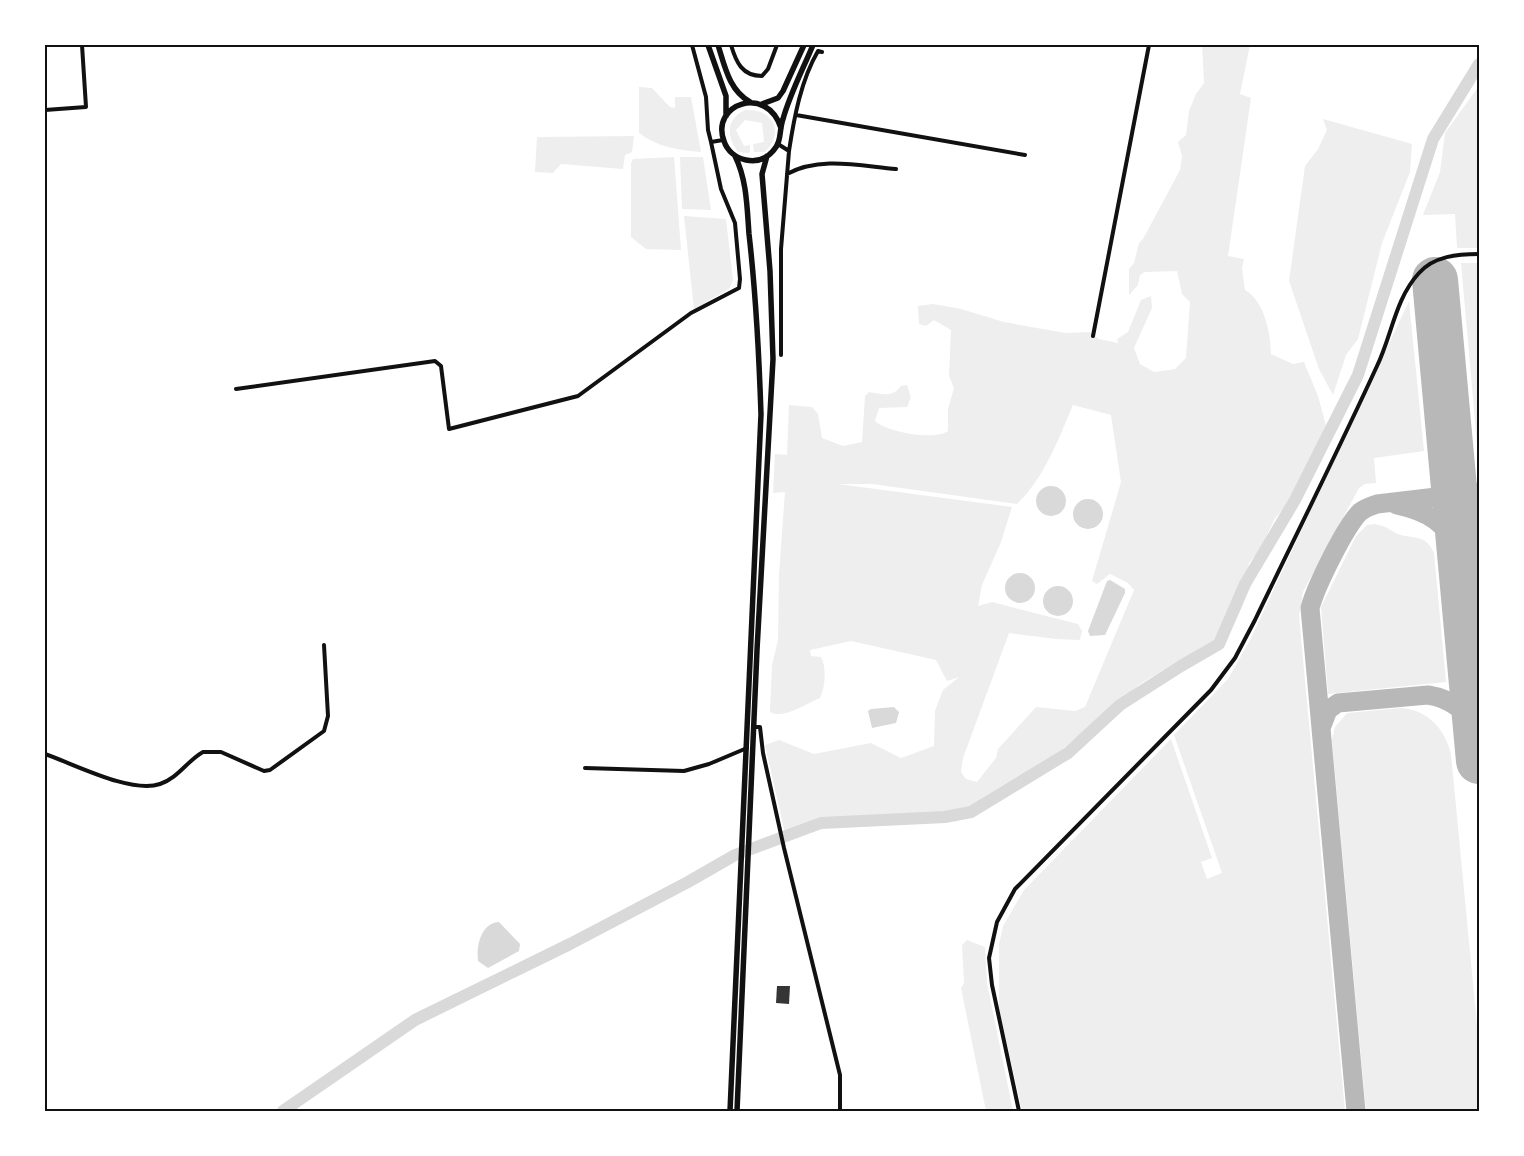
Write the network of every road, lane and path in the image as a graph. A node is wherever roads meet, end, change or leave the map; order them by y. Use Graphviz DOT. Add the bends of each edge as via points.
graph roads {
  1 [pos="82,45"];
  2 [pos="692,45"];
  3 [pos="708,45"];
  4 [pos="718,45"];
  5 [pos="730,45"];
  6 [pos="777,45"];
  7 [pos="804,45"];
  8 [pos="813,45"];
  9 [pos="1149,45"];
  10 [pos="822,52"];
  11 [pos="750,102"];
  12 [pos="762,104"];
  13 [pos="45,110"];
  14 [pos="796,115"];
  15 [pos="726,116"];
  16 [pos="781,128"];
  17 [pos="723,140"];
  18 [pos="711,142"];
  19 [pos="778,144"];
  20 [pos="789,151"];
  21 [pos="1025,155"];
  22 [pos="735,156"];
  23 [pos="767,156"];
  24 [pos="896,168"];
  25 [pos="787,174"];
  26 [pos="1479,254"];
  27 [pos="1094,336"];
  28 [pos="781,355"];
  29 [pos="236,389"];
  30 [pos="324,645"];
  31 [pos="747,727"];
  32 [pos="755,727"];
  33 [pos="746,748"];
  34 [pos="754,748"];
  35 [pos="45,754"];
  36 [pos="585,768"];
  37 [pos="730,1111"];
  38 [pos="737,1111"];
  39 [pos="840,1111"];
  40 [pos="1019,1111"];
  1 -- 13 [label="street" via="86,107"];
  2 -- 18 [label="street" via="705,90"];
  3 -- 15 [label="main road" via="726,96"];
  4 -- 11 [label="main road" via="728,78 736,92"];
  5 -- 6 [label="street" via="736,62 752,76 762,76 768,70"];
  7 -- 12 [label="main road" via="783,91 778,98"];
  8 -- 16 [label="main road"];
  9 -- 27 [label="street"];
  10 -- 14 [label="street" via="818,51 815,57"];
  11 -- 12 [label="main road"];
  11 -- 15 [label="main road" via="737,106"];
  12 -- 16 [label="main road" via="774,114"];
  14 -- 20 [label="street"];
  14 -- 21 [label="street"];
  15 -- 17 [label="main road" via="722,127"];
  16 -- 19 [label="main road"];
  17 -- 18 [label="street"];
  17 -- 22 [label="main road"];
  18 -- 29 [label="street" via="721,189 735,223 739,288 691,313 578,396 449,429 441,366 435,361"];
  19 -- 20 [label="street"];
  19 -- 23 [label="main road"];
  20 -- 25 [label="street"];
  22 -- 23 [label="main road" via="751,161"];
  22 -- 31 [label="main road" via="743,173 756,292 760,379"];
  23 -- 32 [label="main road" via="762,174 770,271 772,359"];
  24 -- 25 [label="street" via="823,163 798,168"];
  25 -- 28 [label="street" via="780,249"];
  26 -- 40 [label="street" via="1450,256 1435,261 1421,270 1407,287 1379,363 1235,658 1211,690 1015,889 1004,905 989,958"];
  30 -- 35 [label="street" via="328,716 324,731 270,770 264,771 221,752 203,752 174,777 160,784 133,786"];
  31 -- 32 [label="street"];
  31 -- 33 [label="main road"];
  32 -- 34 [label="main road"];
  32 -- 39 [label="street" via="760,727 762,753 840,1075"];
  33 -- 34 [label="street"];
  33 -- 36 [label="street" via="684,771"];
  33 -- 37 [label="main road"];
  34 -- 38 [label="main road"];
}
